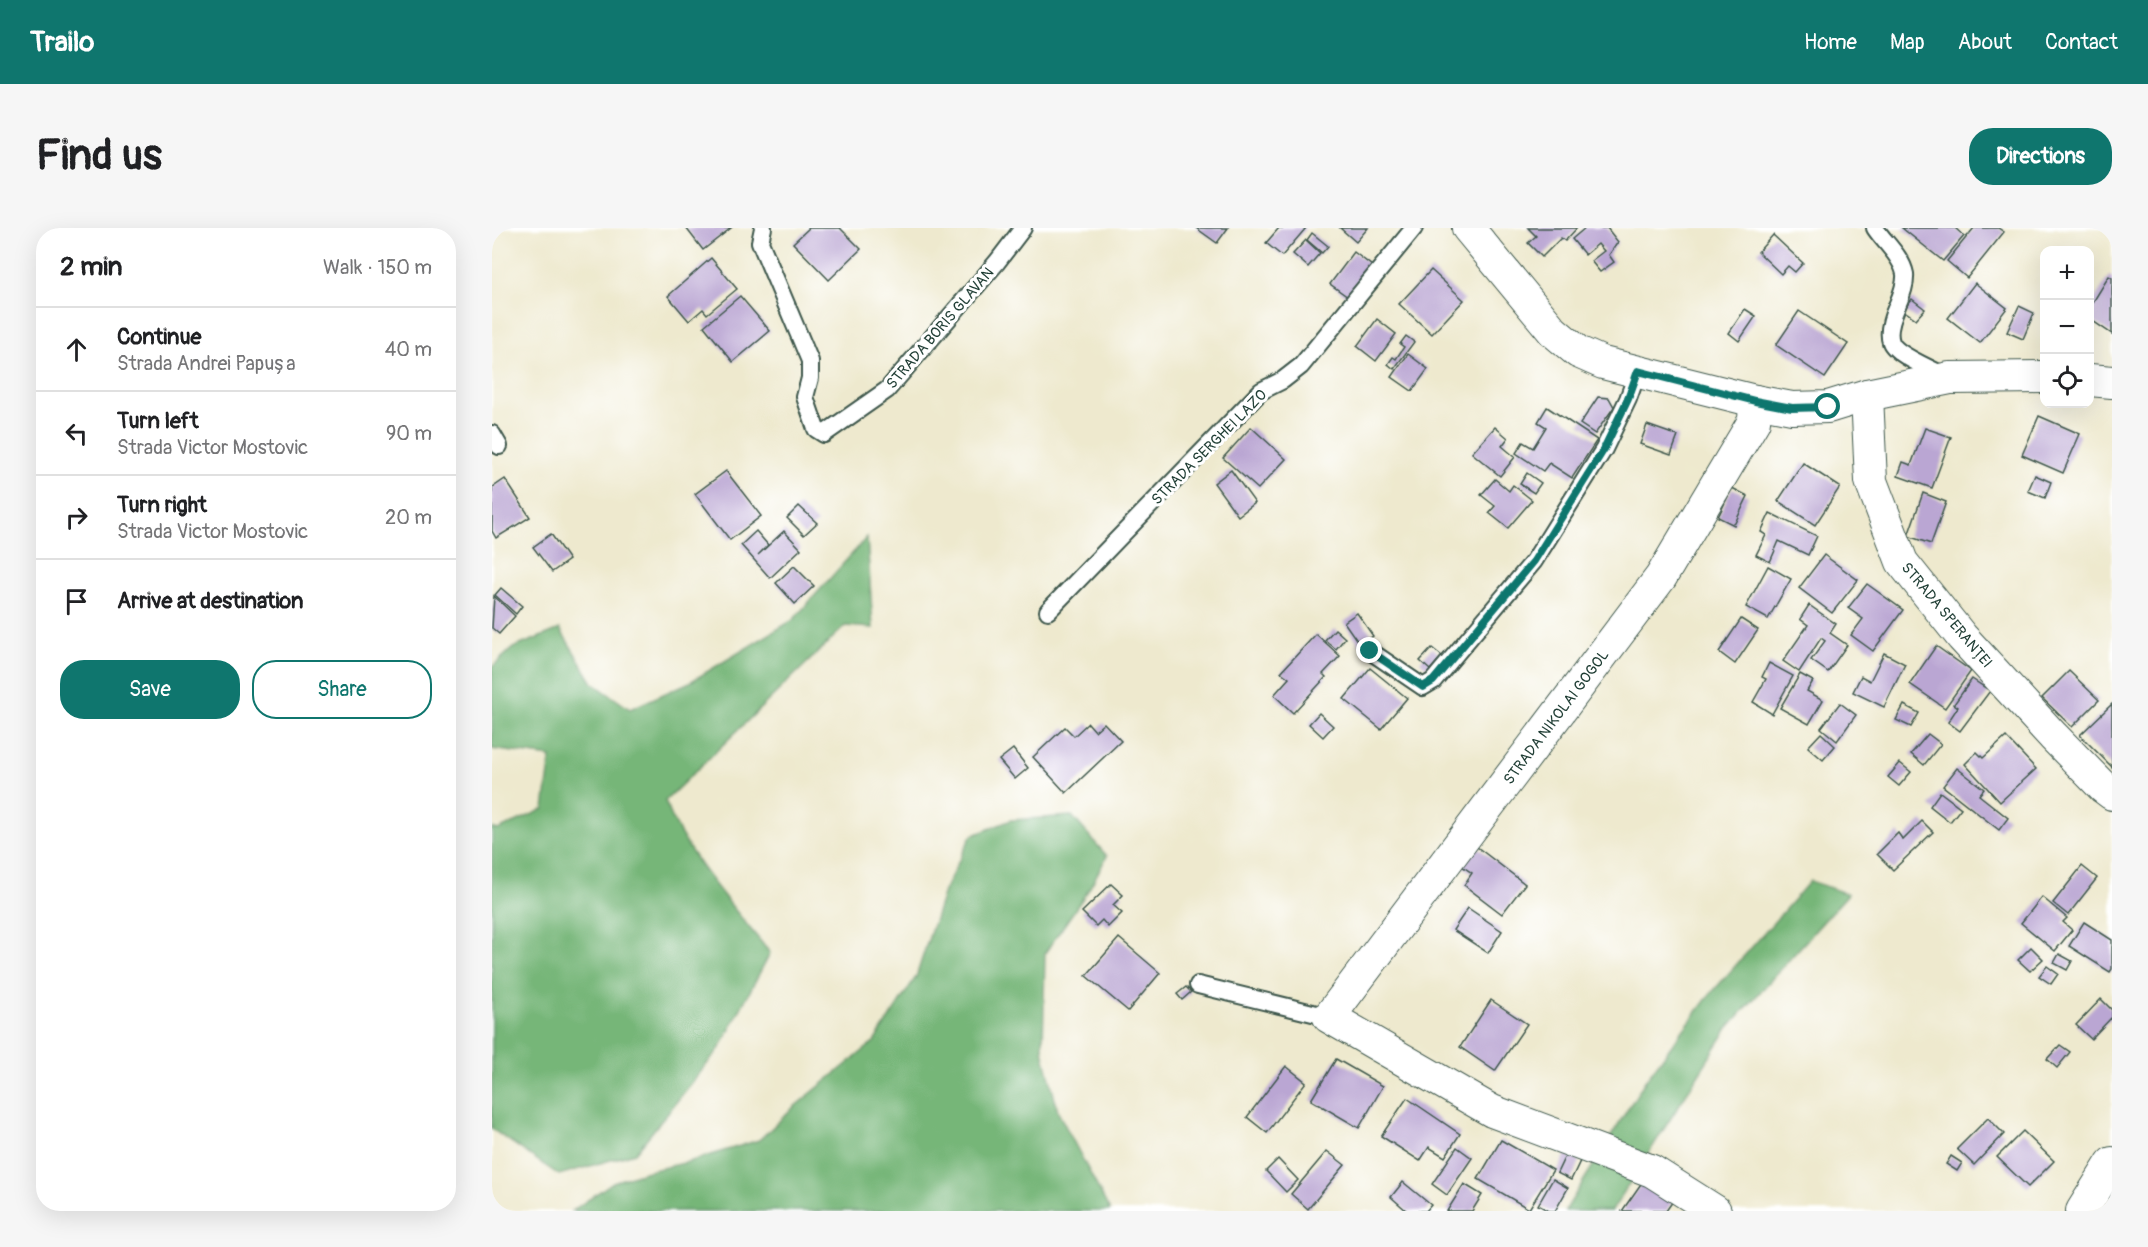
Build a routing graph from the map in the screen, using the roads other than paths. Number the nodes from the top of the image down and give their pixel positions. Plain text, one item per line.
1 (763, 228) edge
2 (1023, 228) edge
3 (1414, 228) edge
4 (1468, 228) edge
5 (1875, 228) edge
6 (1638, 371) junction
7 (2040, 377) edge
8 (1950, 378) junction
9 (2094, 380) edge
10 (2112, 382) edge
11 (1867, 395) junction
12 (1755, 401) junction
13 (1048, 611) dead end
14 (1370, 651) dead end
15 (2112, 794) edge
16 (1198, 985) dead end
17 (1329, 1017) junction
18 (2112, 1162) edge
19 (1715, 1211) edge
20 (2082, 1211) edge

1 - 2 lane, STRADA BORIS GLAVAN
3 - 13 lane, STRADA SERGHEI LAZO
4 - 6 street
5 - 8 lane
6 - 12 street
6 - 14 lane
7 - 8 street
8 - 11 street
9 - 10 street
11 - 12 street
11 - 15 street, STRADA SPERANȚEI
12 - 17 street, STRADA NIKOLAI GOGOL
16 - 17 lane
17 - 19 street
18 - 20 street

